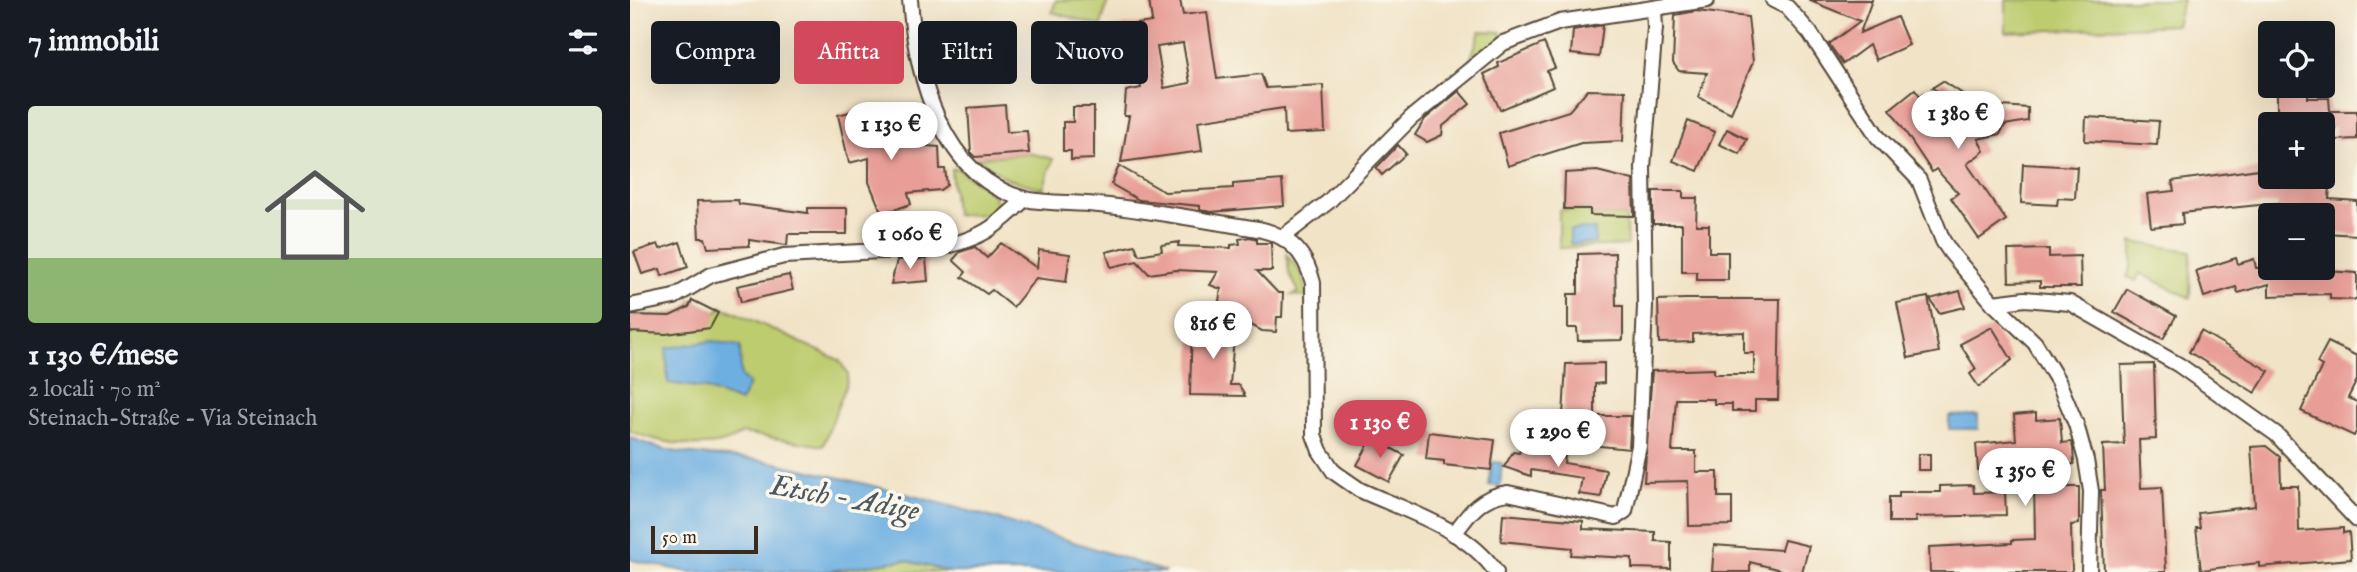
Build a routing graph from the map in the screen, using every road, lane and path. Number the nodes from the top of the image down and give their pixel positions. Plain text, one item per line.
1 (909, 0) edge
2 (1707, 0) edge
3 (1773, 0) edge
4 (1654, 8) junction
5 (1025, 199) junction
6 (1284, 236) junction
7 (1993, 303) junction
8 (630, 306) edge
9 (2357, 520) edge
10 (1454, 534) junction
11 (1496, 572) edge
12 (2089, 572) edge

1 - 5 street
2 - 4 street
3 - 7 street
4 - 6 street
4 - 10 street
5 - 6 street
5 - 8 street
6 - 10 street
7 - 9 street
7 - 12 street
10 - 11 street

